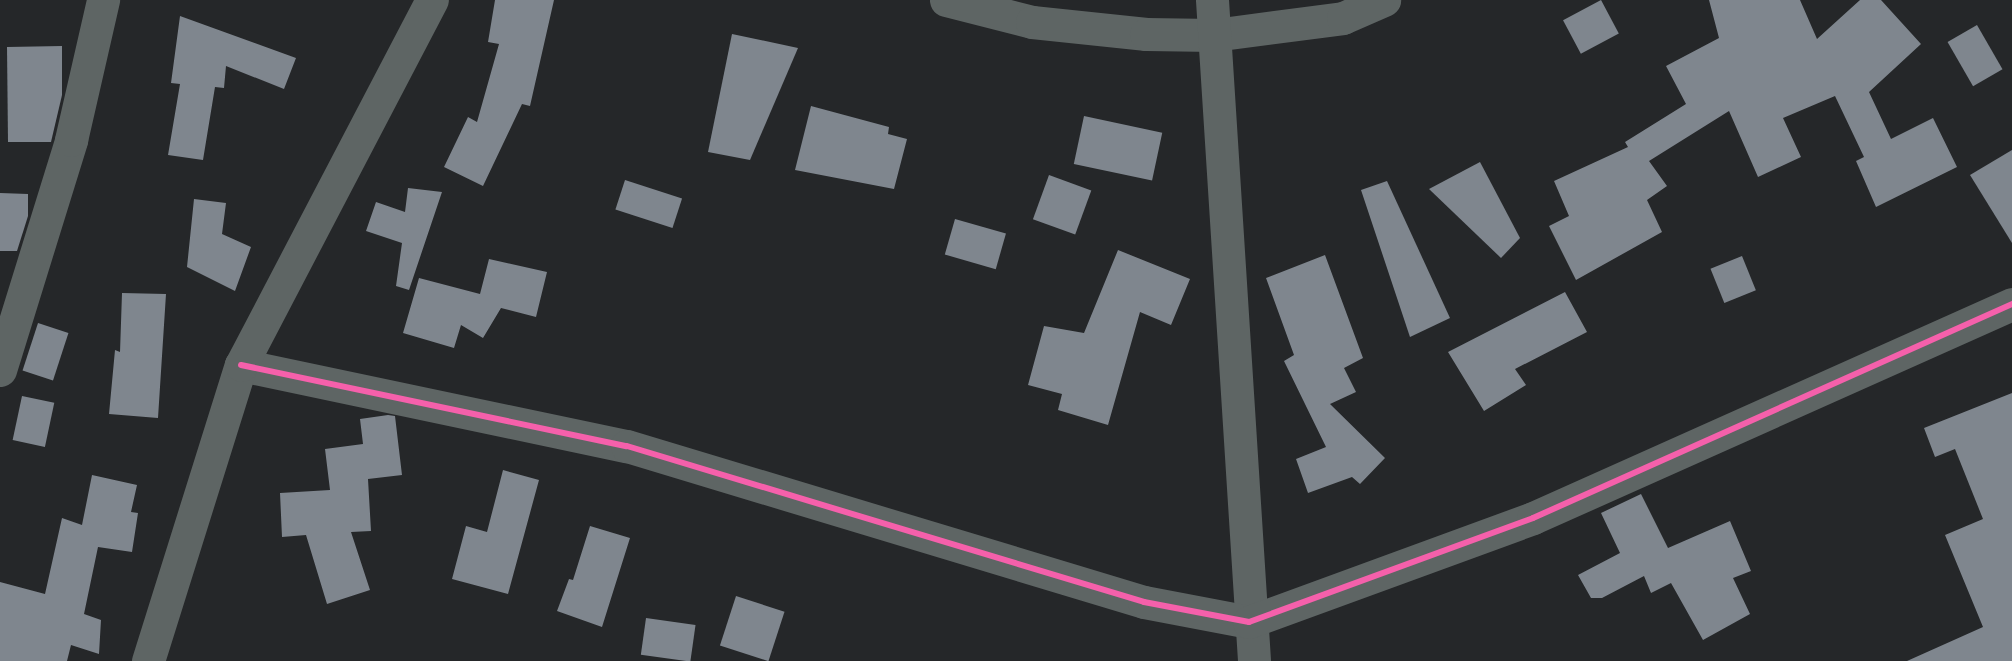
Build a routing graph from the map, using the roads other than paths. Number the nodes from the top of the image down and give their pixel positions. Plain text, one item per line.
1 (104, 0) edge
2 (432, 0) edge
3 (946, 0) edge
4 (1212, 0) edge
5 (1384, 0) edge
6 (1214, 34) junction
7 (2012, 304) edge
8 (241, 365) junction
9 (0, 370) edge
10 (1249, 622) junction
11 (148, 661) edge
12 (1254, 661) edge

1 - 9 street
2 - 8 street
3 - 6 street
4 - 6 street
5 - 6 street
6 - 10 street
7 - 10 street
8 - 10 street
8 - 11 street
10 - 12 street

